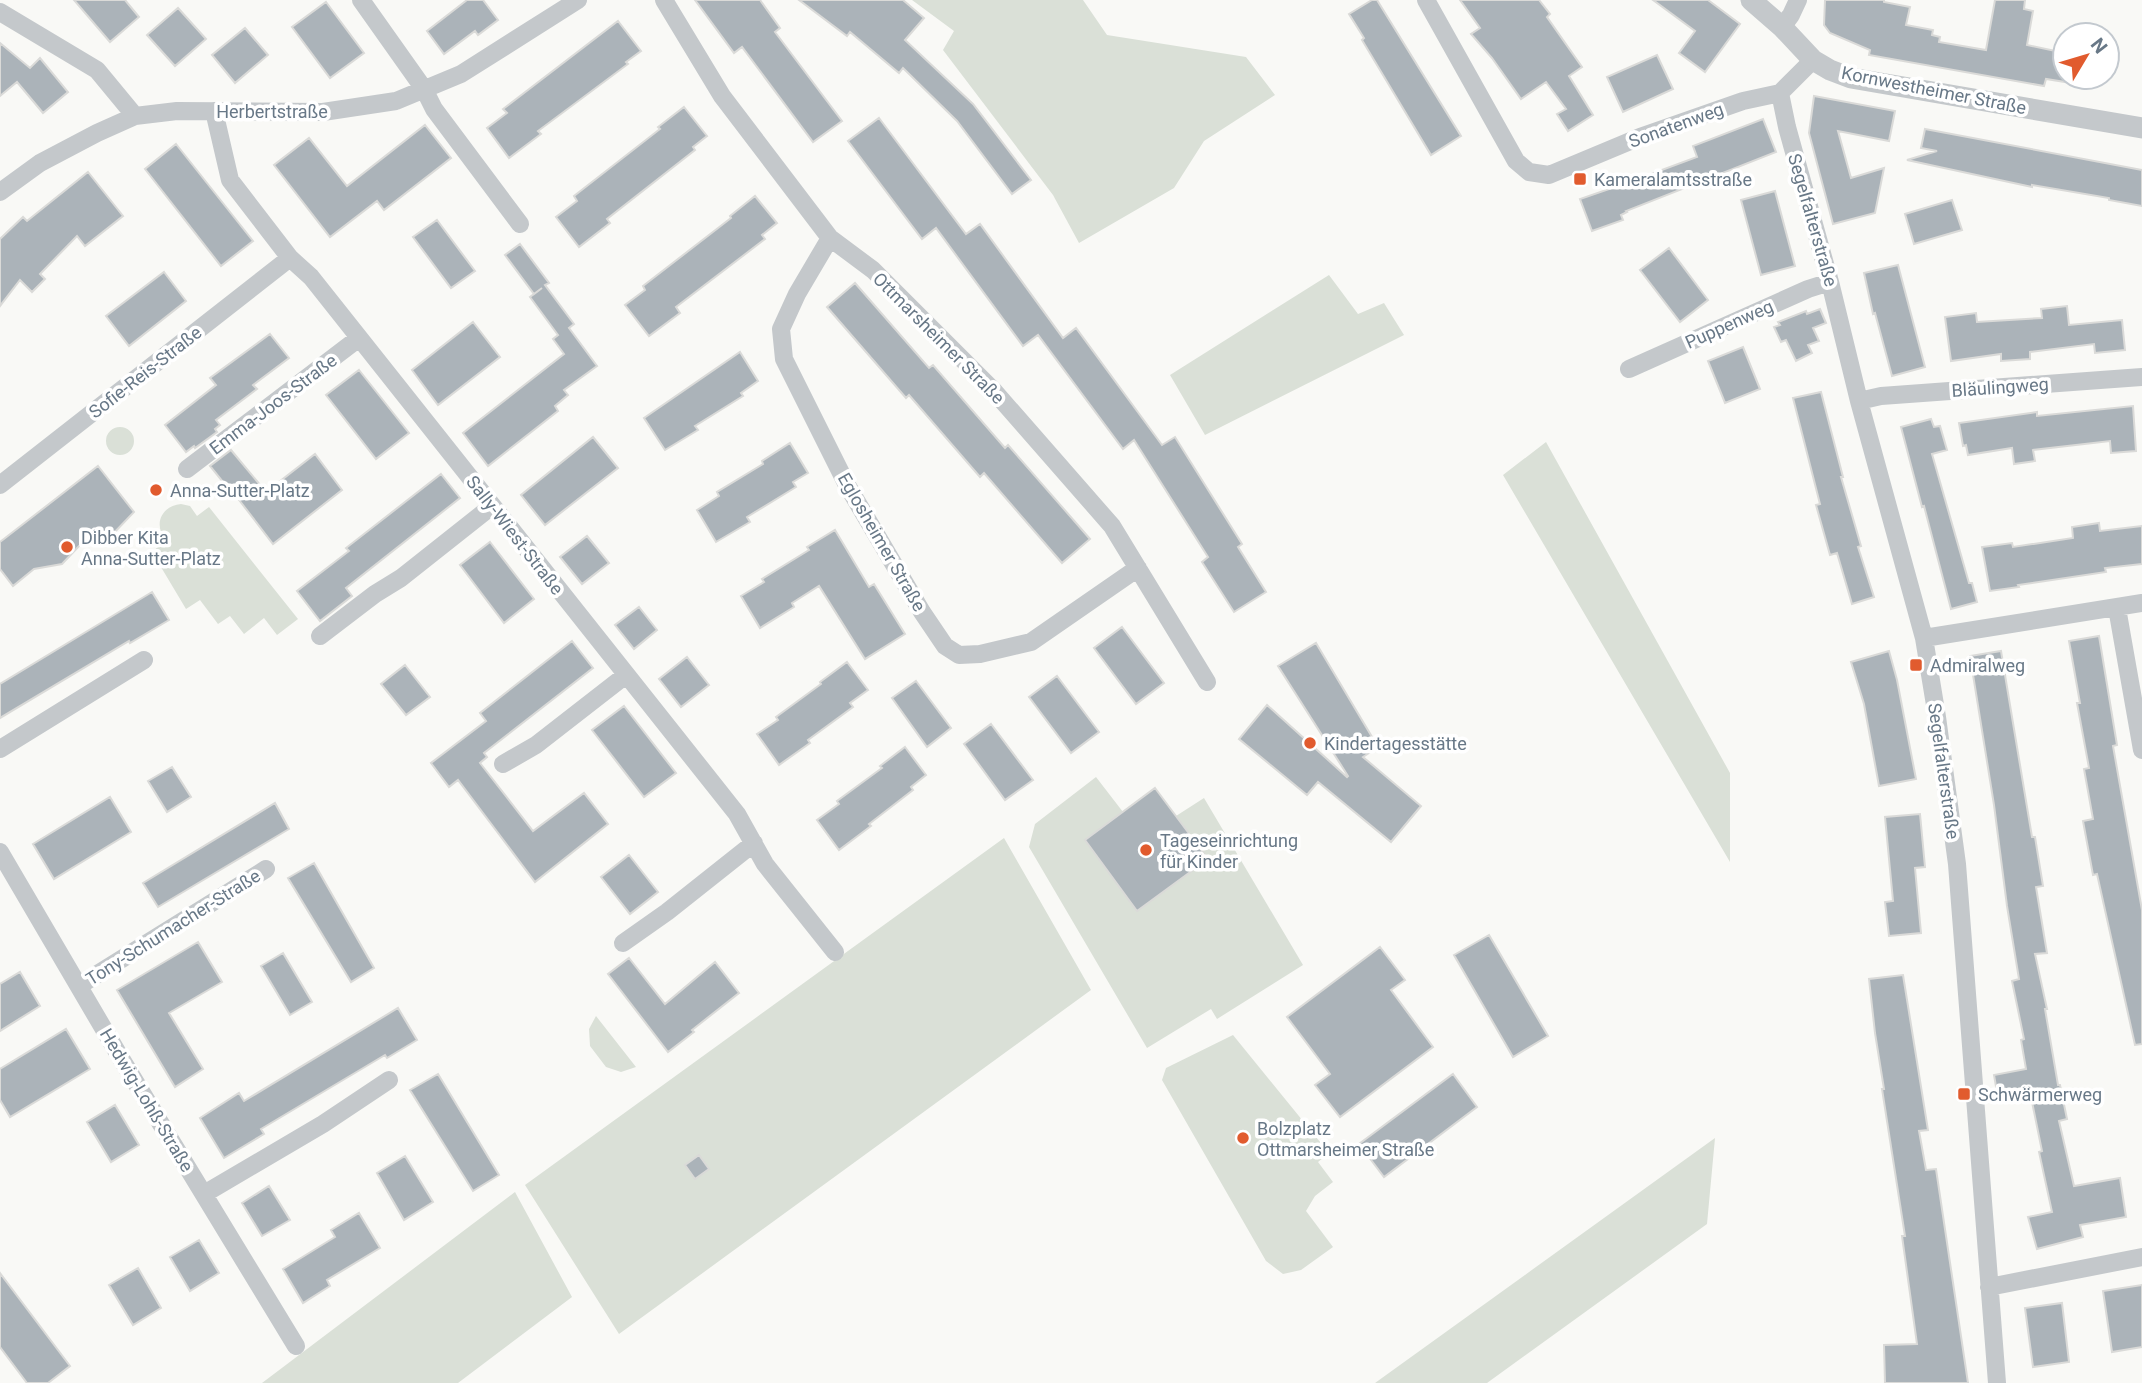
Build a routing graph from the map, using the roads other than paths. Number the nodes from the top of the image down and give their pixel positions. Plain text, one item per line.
1 (361, 0) edge
2 (578, 0) edge
3 (664, 0) edge
4 (1426, 0) edge
5 (1751, 0) edge
6 (1798, 0) edge
7 (0, 12) edge
8 (1782, 27) junction
9 (1813, 60) junction
10 (424, 89) junction
11 (1780, 93) junction
12 (214, 111) junction
13 (135, 116) junction
14 (2142, 128) edge
15 (0, 191) edge
16 (520, 224) dead end
17 (830, 238) junction
18 (290, 258) junction
19 (1830, 282) junction
20 (359, 338) junction
21 (1629, 369) dead end
22 (2142, 377) edge
23 (1859, 401) junction
24 (187, 469) dead end
25 (0, 485) edge
26 (492, 506) junction
27 (1138, 568) junction
28 (2142, 603) edge
29 (2118, 608) junction
30 (320, 636) dead end
31 (1924, 638) junction
32 (144, 660) dead end
33 (626, 675) junction
34 (1207, 682) dead end
35 (0, 749) edge
36 (2142, 750) edge
37 (503, 765) dead end
38 (754, 843) junction
39 (0, 852) edge
40 (266, 869) dead end
41 (623, 943) dead end
42 (835, 952) dead end
43 (79, 985) junction
44 (389, 1080) dead end
45 (204, 1194) junction
46 (2142, 1257) edge
47 (1990, 1287) junction
48 (296, 1346) dead end
49 (1997, 1383) edge

1 - 10 street
2 - 10 street, Herbertstraße
3 - 17 street, Ottmarsheimer Straße
4 - 11 street, Sonatenweg
5 - 8 street, Kornwestheimer Straße
6 - 8 street
7 - 13 street
8 - 9 street, Kornwestheimer Straße
9 - 11 street
9 - 14 street, Kornwestheimer Straße
10 - 12 street, Herbertstraße
10 - 16 street
11 - 19 street, Segelfalterstraße
12 - 13 street, Herbertstraße
12 - 18 street, Sally-Wiest-Straße
13 - 15 street, Herbertstraße
17 - 27 street, Ottmarsheimer Straße
17 - 27 street, Eglosheimer Straße
18 - 20 street, Sally-Wiest-Straße
18 - 25 street, Sofie-Reis-Straße
19 - 21 street, Puppenweg
19 - 23 street, Segelfalterstraße
20 - 24 street, Emma-Joos-Straße
20 - 26 street, Sally-Wiest-Straße
22 - 23 street, Bläulingweg
23 - 31 street, Segelfalterstraße
26 - 30 street
26 - 33 street, Sally-Wiest-Straße
27 - 34 street, Ottmarsheimer Straße
28 - 29 street
29 - 31 street
29 - 36 street
31 - 47 street, Segelfalterstraße
32 - 35 street
33 - 37 street
33 - 38 street, Sally-Wiest-Straße
38 - 41 street
38 - 42 street, Sally-Wiest-Straße
39 - 43 street, Hedwig-Lohß-Straße
40 - 43 street, Tony-Schumacher-Straße
43 - 45 street, Hedwig-Lohß-Straße
44 - 45 street
45 - 48 street, Hedwig-Lohß-Straße
46 - 47 street
47 - 49 street, Segelfalterstraße

